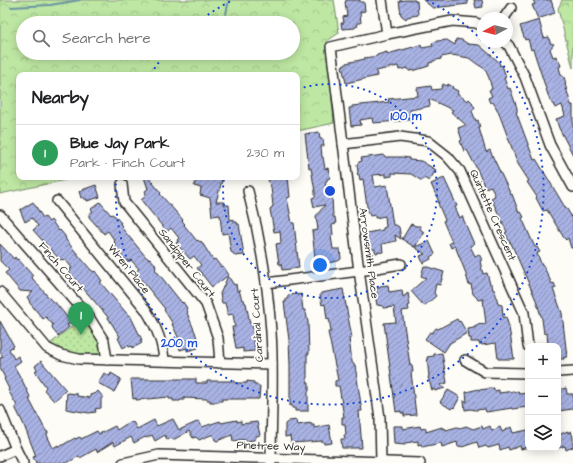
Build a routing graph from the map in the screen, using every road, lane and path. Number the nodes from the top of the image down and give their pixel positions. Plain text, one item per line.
1 (382, 0) edge
2 (511, 8) dead end
3 (508, 12) edge
4 (477, 24) edge
5 (387, 34) junction
6 (510, 48) edge
7 (343, 144) junction
8 (122, 184) dead end
9 (573, 187) edge
10 (248, 191) dead end
11 (57, 201) dead end
12 (0, 215) edge
13 (401, 264) dead end
14 (359, 271) junction
15 (266, 283) junction
16 (0, 292) edge
17 (528, 343) edge
18 (107, 360) junction
19 (465, 360) dead end
20 (164, 361) junction
21 (220, 363) junction
22 (272, 364) junction
23 (573, 371) edge
24 (561, 372) edge
25 (525, 373) edge
26 (0, 410) edge
27 (16, 449) junction
28 (0, 456) edge
29 (271, 461) edge
30 (381, 462) junction
31 (23, 463) edge
32 (123, 463) edge
33 (420, 463) edge

1 - 5 street
2 - 3 street
4 - 5 street
5 - 7 street, Arrowsmith Place
6 - 9 street
7 - 14 street, Arrowsmith Place
7 - 17 street, Quintette Crescent
8 - 21 street, Sandpiper Court
10 - 15 street, Cardinal Court
11 - 20 street, Wren Place
12 - 18 street, Finch Court
13 - 14 street
14 - 15 street
14 - 30 street, Arrowsmith Place
15 - 22 street, Cardinal Court
16 - 18 street
18 - 20 street
19 - 25 street
20 - 21 street
21 - 22 street
22 - 29 street, Cardinal Court
23 - 24 street
26 - 27 street
27 - 28 street
27 - 31 street
29 - 30 street, Pinetree Way
29 - 32 street, Pinetree Way
30 - 33 street, Pinetree Way

